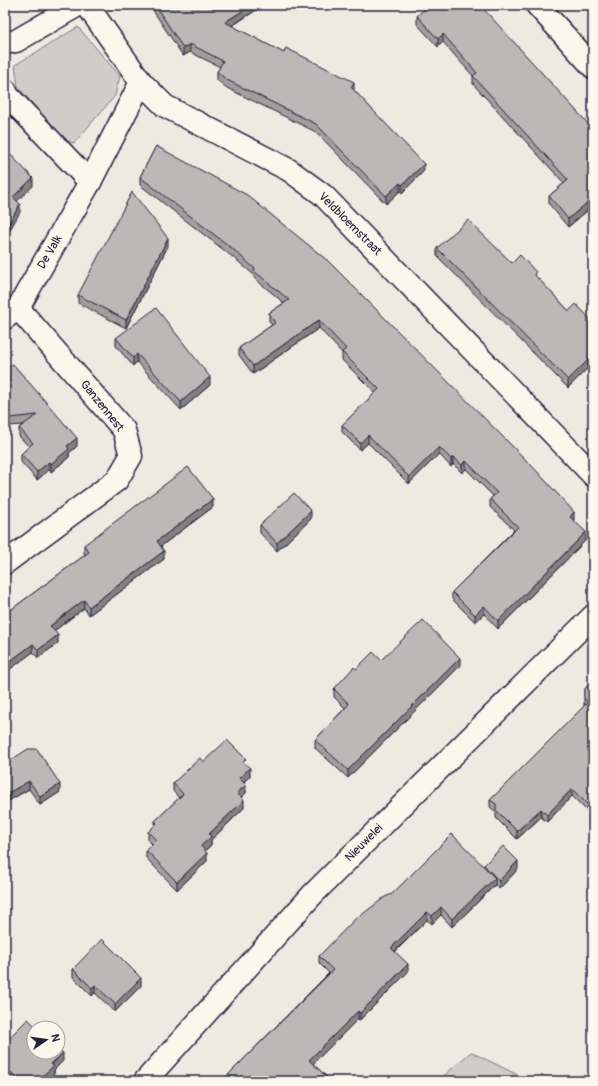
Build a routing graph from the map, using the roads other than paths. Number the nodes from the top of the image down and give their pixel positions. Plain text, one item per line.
1 (78, 5) edge
2 (87, 5) edge
3 (537, 5) edge
4 (5, 43) edge
5 (593, 67) edge
6 (140, 82) junction
7 (5, 90) edge
8 (90, 182) junction
9 (11, 313) edge
10 (593, 475) edge
11 (5, 563) edge
12 (593, 616) edge
13 (145, 1081) edge

1 - 4 street
2 - 6 street, Veldbloemstraat
3 - 5 street
6 - 8 street, De Valk
6 - 10 street, Veldbloemstraat
7 - 8 street
8 - 9 street, De Valk
9 - 11 street, Ganzennest
12 - 13 street, Nieuwelei

